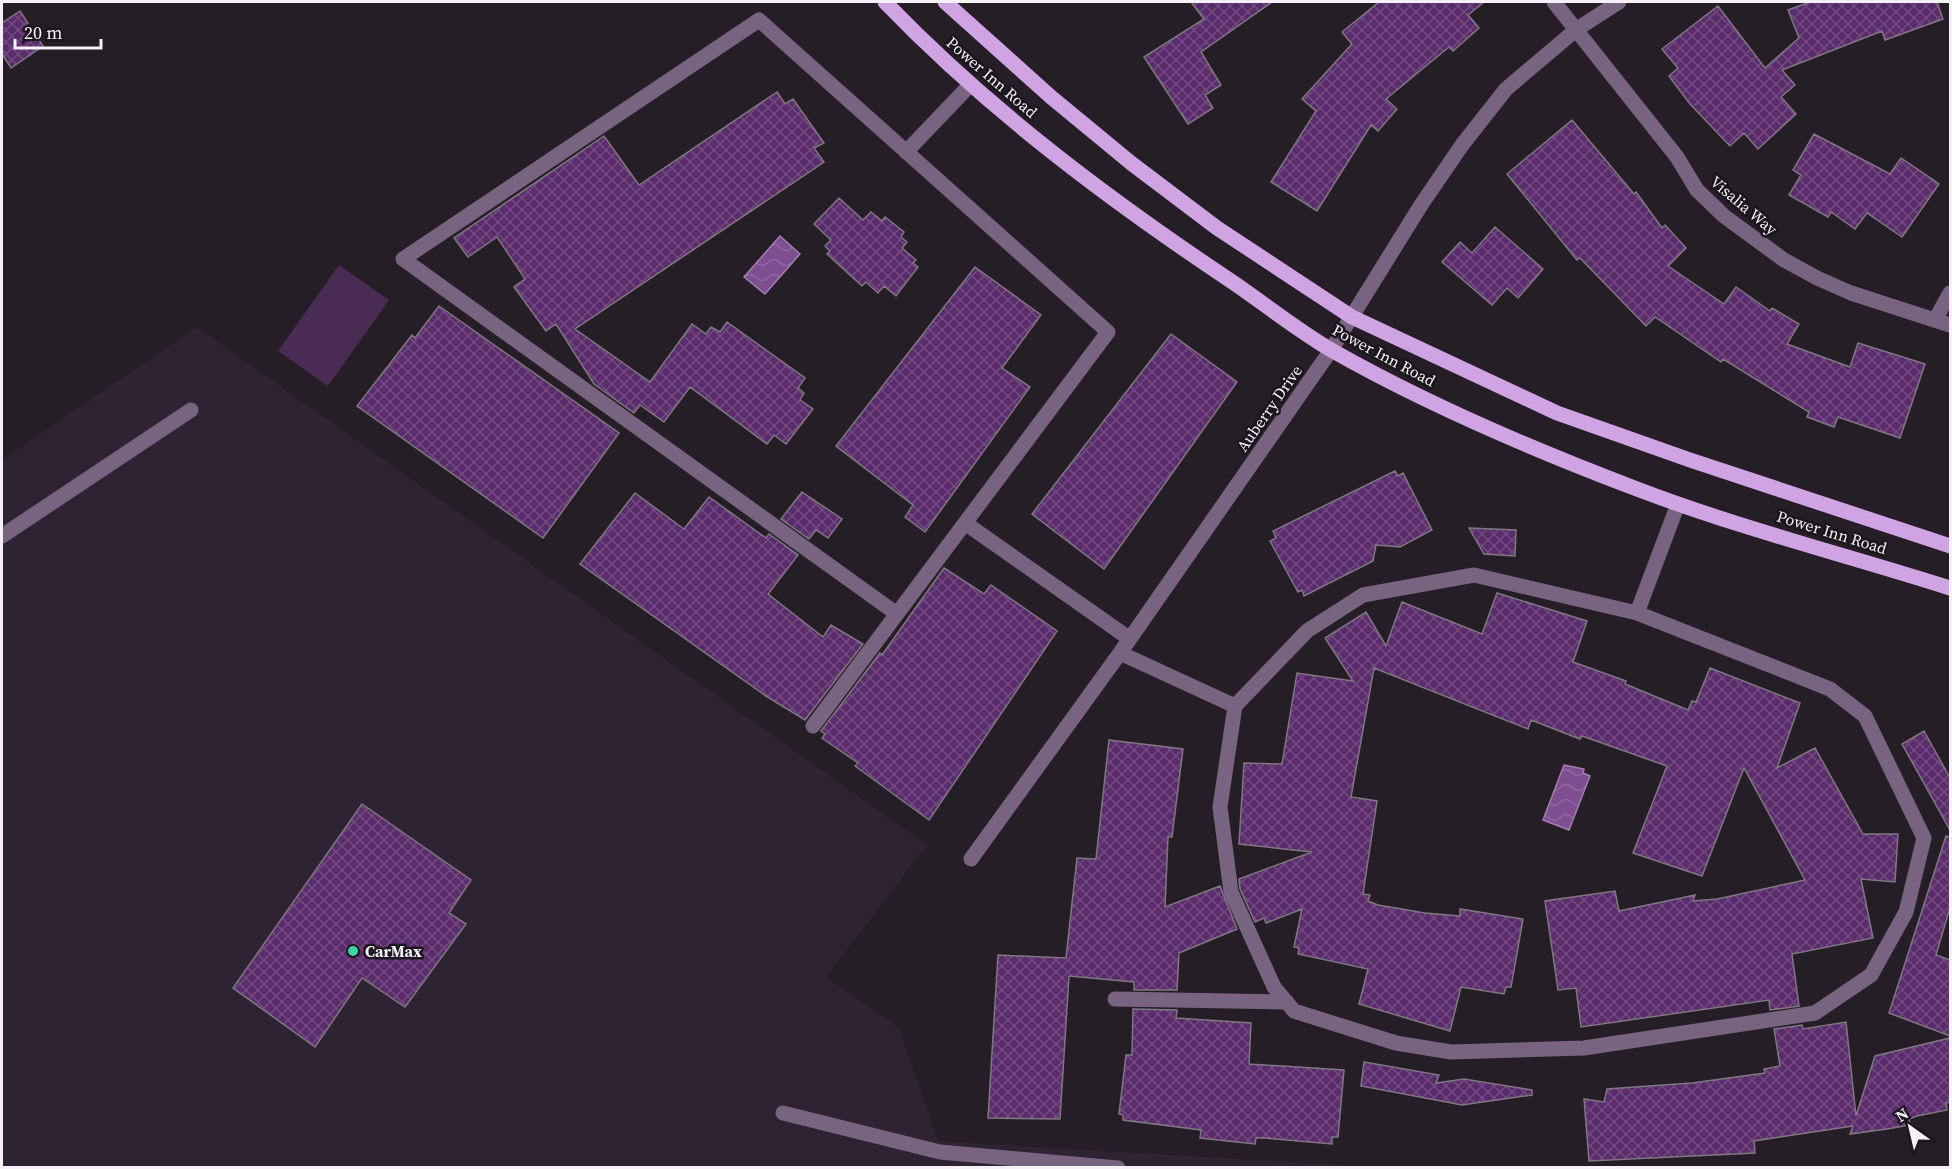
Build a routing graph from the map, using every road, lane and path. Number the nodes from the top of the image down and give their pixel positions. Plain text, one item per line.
1 (885, 2) edge
2 (945, 2) edge
3 (1554, 2) edge
4 (1619, 2) edge
5 (1577, 29) junction
6 (970, 85) junction
7 (906, 152) junction
8 (1950, 293) edge
9 (1352, 317) junction
10 (1935, 320) junction
11 (1950, 325) edge
12 (1331, 350) junction
13 (191, 410) dead end
14 (1678, 504) junction
15 (964, 523) junction
16 (2, 536) edge
17 (1950, 546) edge
18 (1950, 588) edge
19 (897, 614) junction
20 (1637, 614) junction
21 (1130, 639) junction
22 (1120, 653) junction
23 (1235, 706) junction
24 (813, 726) dead end
25 (971, 860) dead end
26 (1115, 999) dead end
27 (1287, 1002) junction
28 (783, 1113) dead end
29 (1118, 1167) edge

1 - 6 main road, Power Inn Road
2 - 9 main road, Power Inn Road
3 - 5 street, Visalia Way
4 - 5 street, Auberry Drive
5 - 9 street, Auberry Drive
5 - 10 street, Visalia Way
6 - 7 street
6 - 12 main road, Power Inn Road
7 - 15 street
7 - 19 street
8 - 10 street
9 - 12 street, Auberry Drive
9 - 17 main road, Power Inn Road
10 - 11 street, Visalia Way
12 - 14 main road, Power Inn Road
12 - 21 street, Auberry Drive
13 - 16 street
14 - 18 main road, Power Inn Road
14 - 20 street
15 - 19 street
15 - 21 street
19 - 24 street
20 - 23 street
20 - 27 street
21 - 22 street, Auberry Drive
22 - 23 street
22 - 25 street, Auberry Drive
23 - 27 street
26 - 27 street
28 - 29 street

